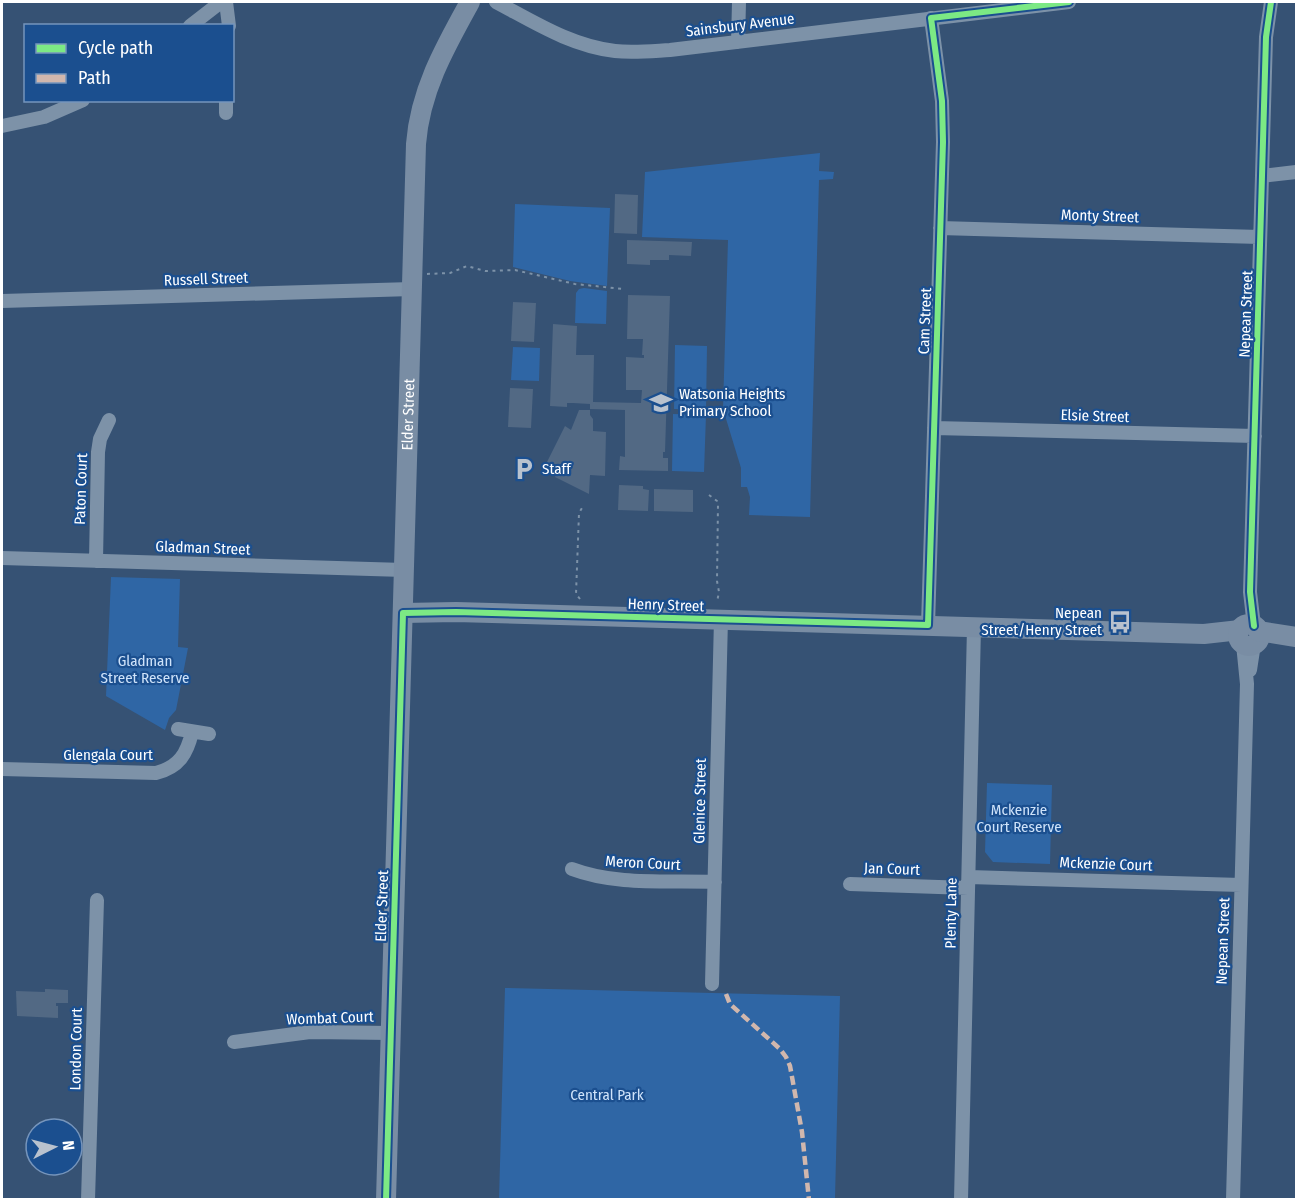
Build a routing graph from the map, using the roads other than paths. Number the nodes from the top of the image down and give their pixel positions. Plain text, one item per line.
1 (221, 2) edge
2 (226, 2) edge
3 (470, 2) edge
4 (496, 2) edge
5 (739, 2) edge
6 (1069, 2) edge
7 (1261, 2) edge
8 (1271, 2) edge
9 (1012, 5) edge
10 (932, 18) junction
11 (193, 24) edge
12 (229, 24) edge
13 (1266, 37) junction
14 (738, 42) junction
15 (78, 102) edge
16 (2, 126) edge
17 (1296, 172) edge
18 (1262, 176) junction
19 (940, 228) junction
20 (1260, 237) junction
21 (412, 289) junction
22 (2, 301) edge
23 (109, 420) dead end
24 (934, 428) junction
25 (1255, 436) junction
26 (2, 558) edge
27 (96, 561) junction
28 (404, 570) junction
29 (403, 613) junction
30 (716, 613) junction
31 (928, 625) junction
32 (974, 627) junction
33 (1249, 635) junction
34 (1293, 637) edge
35 (178, 729) dead end
36 (192, 732) junction
37 (209, 735) dead end
38 (2, 769) edge
39 (572, 869) dead end
40 (715, 882) junction
41 (969, 882) junction
42 (850, 884) dead end
43 (1241, 885) junction
44 (97, 900) dead end
45 (712, 984) dead end
46 (391, 1033) junction
47 (234, 1042) dead end
48 (88, 1200) edge
49 (386, 1200) edge
50 (961, 1200) edge
51 (1233, 1200) edge

1 - 11 street
2 - 12 street
3 - 21 street, Elder Street
4 - 14 street, Sainsbury Avenue
5 - 14 street
6 - 9 street, Sainsbury Avenue
7 - 13 street, Nepean Street
8 - 13 street, Nepean Street
9 - 10 street, Sainsbury Avenue
10 - 14 street, Sainsbury Avenue
10 - 19 street, Cam Street
13 - 18 street, Nepean Street
15 - 16 street
17 - 18 street
18 - 20 street, Nepean Street
19 - 20 street, Monty Street
19 - 24 street, Cam Street
20 - 25 street, Nepean Street
21 - 22 street, Russell Street
21 - 28 street, Elder Street
23 - 27 street, Paton Court
24 - 25 street, Elsie Street
24 - 31 street, Cam Street
25 - 33 street, Nepean Street
26 - 27 street, Gladman Street
27 - 28 street, Gladman Street
28 - 29 street, Elder Street
29 - 30 street, Henry Street
29 - 46 street, Elder Street
30 - 31 street, Henry Street
30 - 40 street, Glenice Street
31 - 32 street, Henry Street
32 - 33 street, Henry Street
32 - 41 street, Plenty Lane
33 - 34 street, Henry Street
33 - 43 street, Nepean Street
35 - 36 street
36 - 37 street
36 - 38 street, Glengala Court
39 - 40 street, Meron Court
40 - 45 street, Glenice Street
41 - 42 street, Jan Court
41 - 43 street, Mckenzie Court
41 - 50 street, Plenty Lane
43 - 51 street, Nepean Street
44 - 48 street, London Court
46 - 47 street, Wombat Court
46 - 49 street, Elder Street

